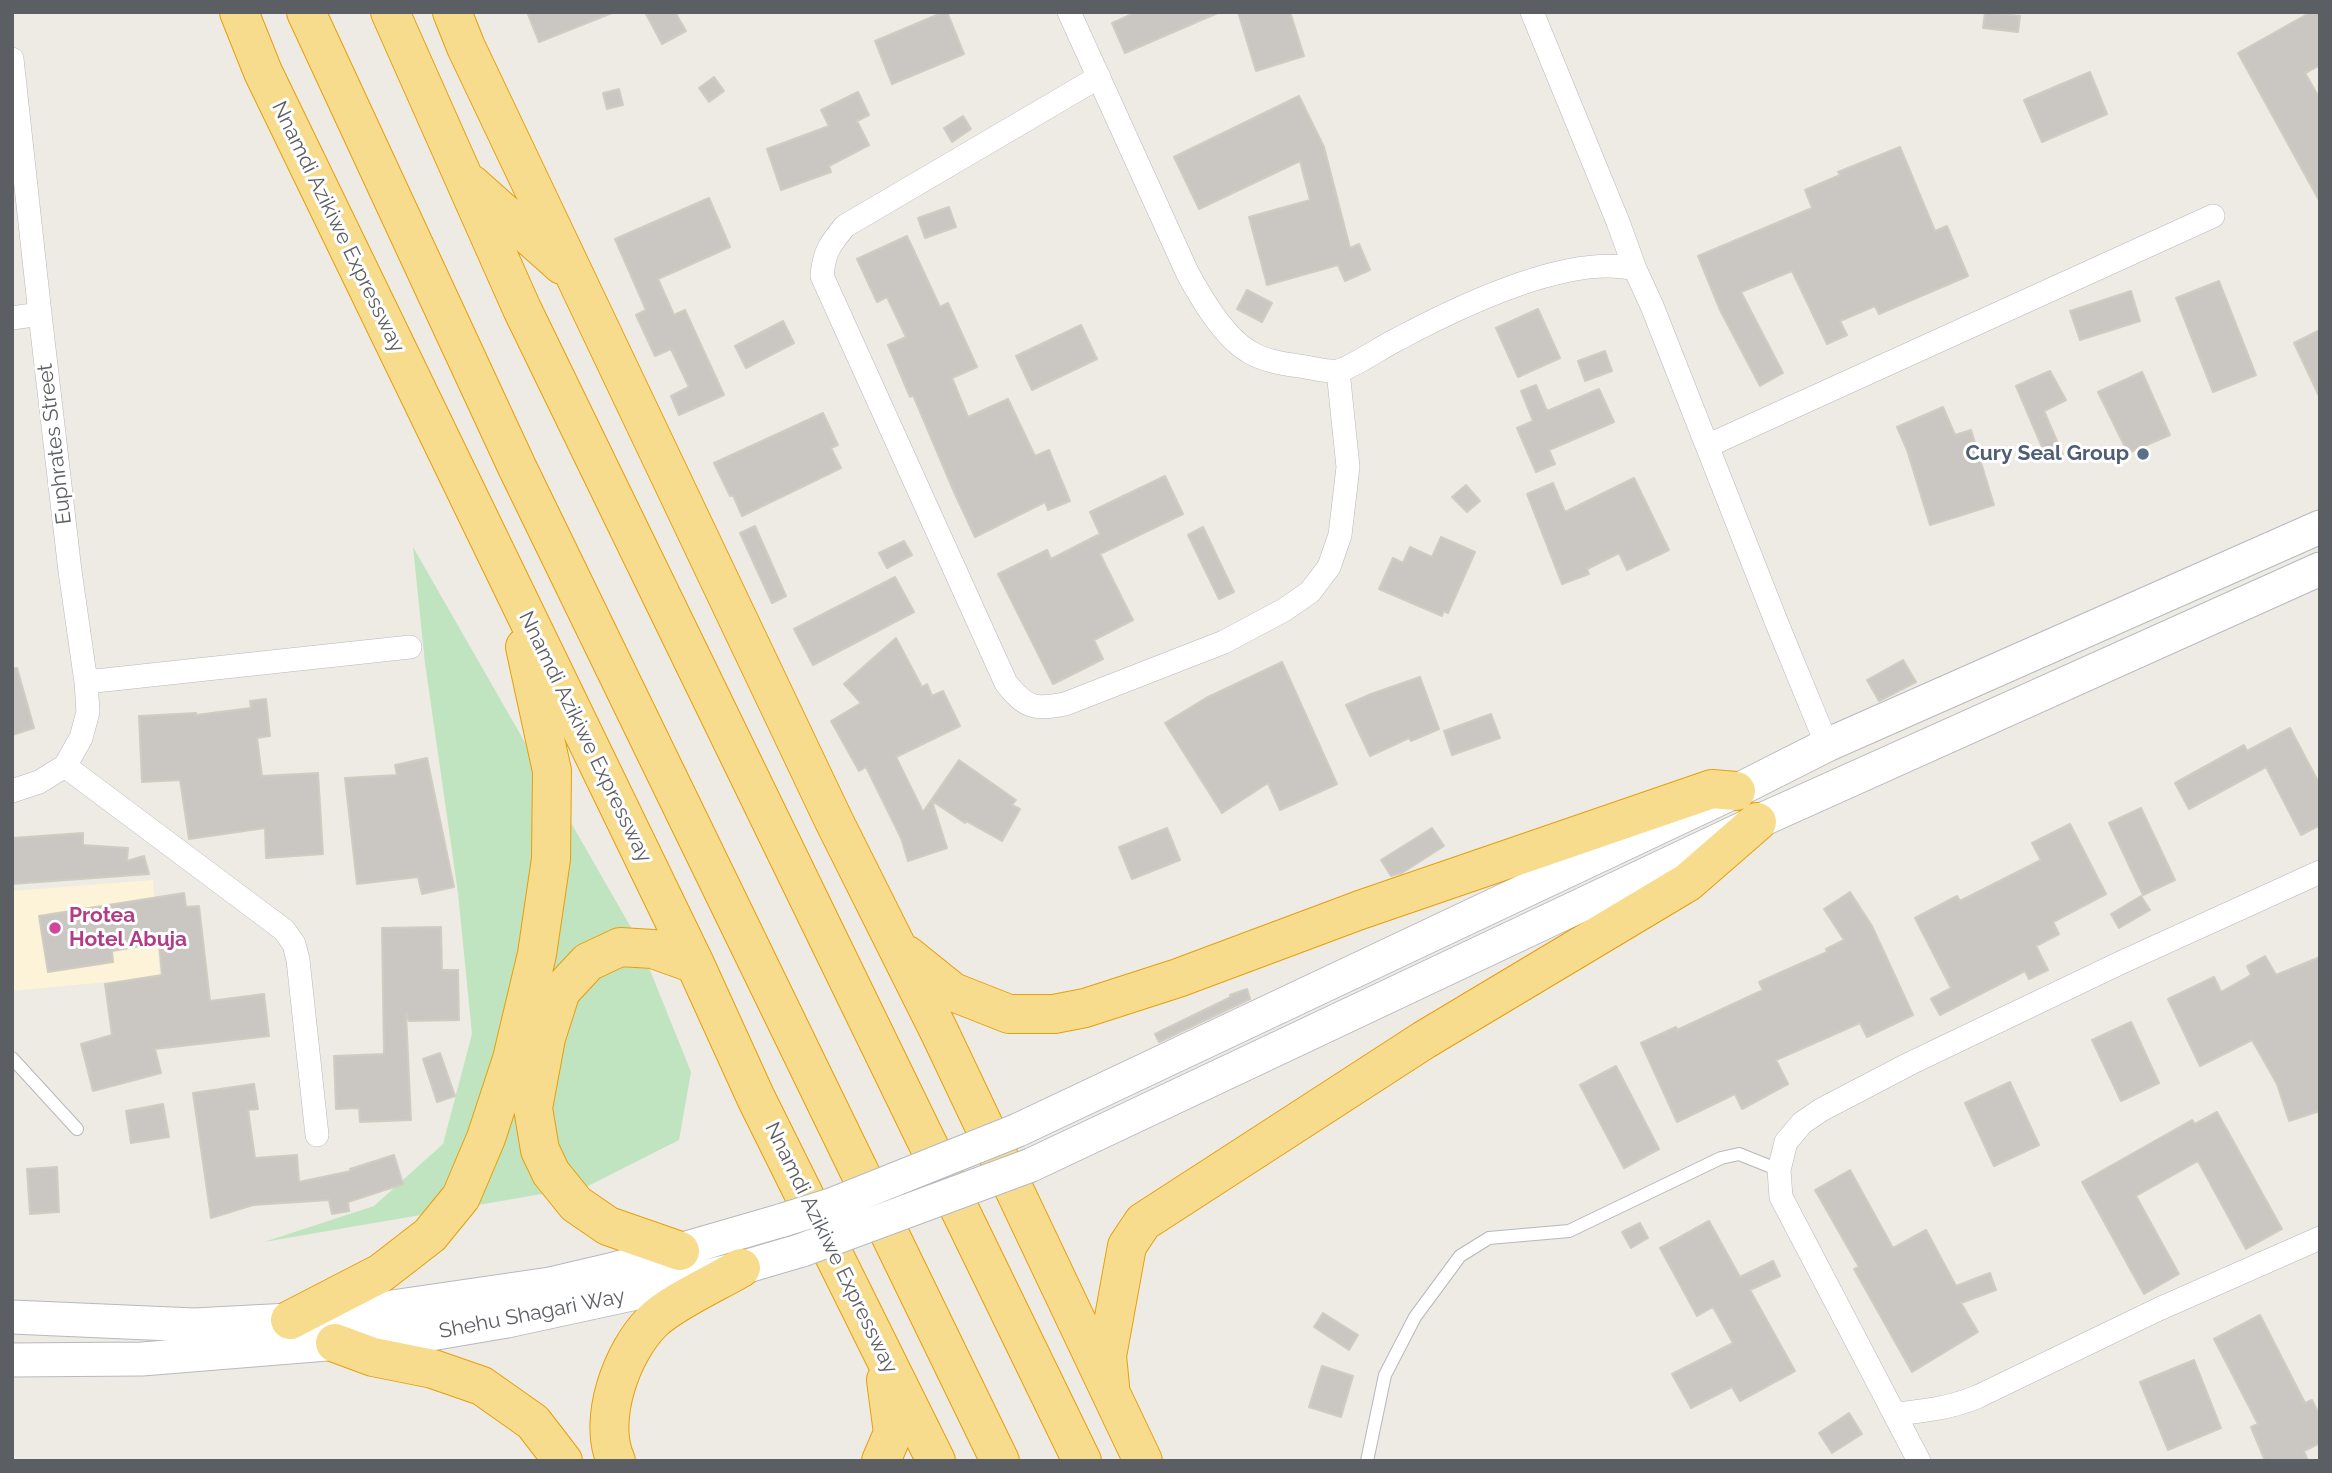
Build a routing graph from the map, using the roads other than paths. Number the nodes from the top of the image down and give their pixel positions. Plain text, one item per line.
1 (239, 12) edge
2 (306, 12) edge
3 (390, 12) edge
4 (452, 12) edge
5 (1069, 12) edge
6 (1532, 12) edge
7 (12, 59) edge
8 (1099, 77) junction
9 (461, 176) junction
10 (2213, 216) dead end
11 (1635, 269) junction
12 (577, 278) junction
13 (40, 314) junction
14 (12, 318) edge
15 (1338, 371) junction
16 (1707, 446) junction
17 (2320, 527) edge
18 (2320, 569) edge
19 (512, 587) junction
20 (410, 647) dead end
21 (86, 682) junction
22 (1828, 745) junction
23 (65, 766) junction
24 (12, 791) edge
25 (1736, 791) junction
26 (1757, 822) junction
27 (2320, 873) edge
28 (901, 954) junction
29 (695, 964) junction
30 (12, 1058) edge
31 (77, 1129) dead end
32 (317, 1135) dead end
33 (1779, 1170) junction
34 (2320, 1238) edge
35 (680, 1251) junction
36 (741, 1268) junction
37 (12, 1317) edge
38 (290, 1320) junction
39 (335, 1343) junction
40 (883, 1354) junction
41 (12, 1360) edge
42 (1111, 1395) junction
43 (1896, 1414) junction
44 (563, 1461) edge
45 (616, 1461) edge
46 (881, 1461) edge
47 (936, 1461) edge
48 (1000, 1461) edge
49 (1082, 1461) edge
50 (1143, 1461) edge
51 (1367, 1461) edge
52 (1919, 1461) edge

1 - 19 highway, Nnamdi Azikiwe Expressway
2 - 48 highway
3 - 9 highway
4 - 12 highway
5 - 8 street
6 - 11 street
7 - 13 street, Euphrates Street
8 - 15 street
8 - 15 street
9 - 12 highway
9 - 49 highway
10 - 16 street
11 - 15 street
11 - 16 street
12 - 28 highway
13 - 14 street
13 - 21 street, Euphrates Street
16 - 22 street
17 - 22 main road, Shehu Shagari Way
18 - 26 main road, Shehu Shagari Way
19 - 29 highway, Nnamdi Azikiwe Expressway
19 - 38 highway
20 - 21 street
21 - 23 street, Euphrates Street
22 - 25 main road, Shehu Shagari Way
23 - 24 street
23 - 32 street
25 - 28 highway
25 - 35 main road, Shehu Shagari Way, bridge
26 - 36 main road, Shehu Shagari Way, bridge
26 - 42 highway
27 - 33 street
28 - 42 highway
29 - 35 highway
29 - 40 highway, Nnamdi Azikiwe Expressway
30 - 31 lane
33 - 43 street
33 - 51 lane
34 - 43 street
35 - 38 main road, Shehu Shagari Way
36 - 39 main road, Shehu Shagari Way
36 - 45 highway
37 - 38 main road, Shehu Shagari Way
39 - 41 main road, Shehu Shagari Way
39 - 44 highway
40 - 46 highway
40 - 47 highway, Nnamdi Azikiwe Expressway
42 - 50 highway
43 - 52 street

